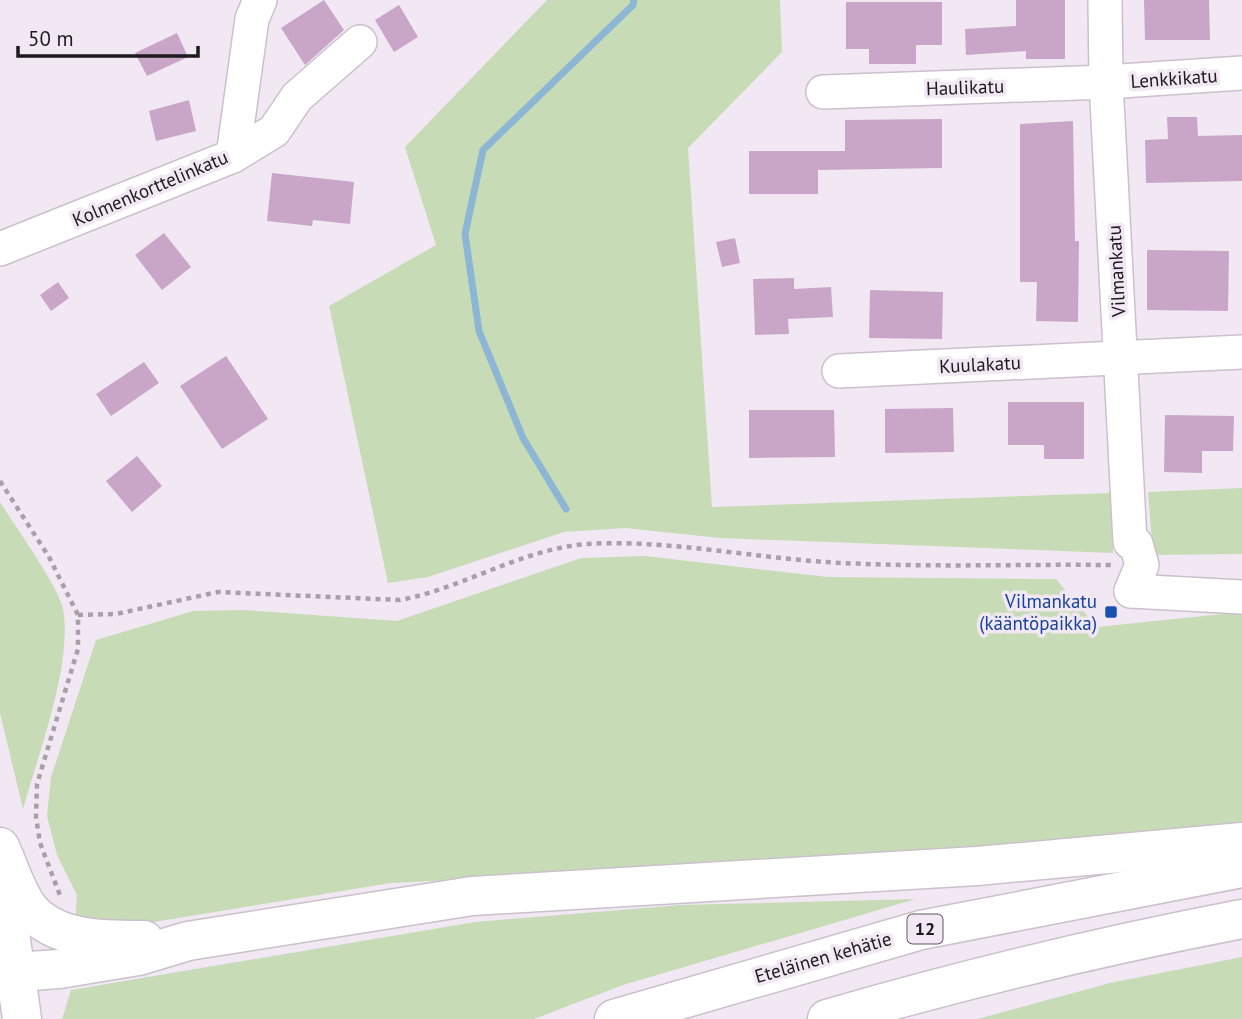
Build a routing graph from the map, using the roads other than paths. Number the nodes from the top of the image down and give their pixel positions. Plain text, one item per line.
1 (260, 0) edge
2 (1105, 0) edge
3 (360, 42) dead end
4 (1242, 73) edge
5 (1106, 82) junction
6 (823, 92) dead end
7 (233, 156) junction
8 (0, 249) edge
9 (1242, 352) edge
10 (1121, 358) junction
11 (839, 371) dead end
12 (1242, 597) edge
13 (1242, 842) edge
14 (0, 847) edge
15 (0, 860) edge
16 (1242, 868) edge
17 (1242, 919) edge
18 (188, 941) junction
19 (8, 972) edge
20 (22, 1019) edge
21 (614, 1019) edge
22 (827, 1019) edge

1 - 7 street, Kolmenkorttelinkatu
2 - 5 street, Vilmankatu
3 - 7 street
4 - 5 street, Lenkkikatu
5 - 6 street, Haulikatu
5 - 10 street, Vilmankatu
7 - 8 street, Kolmenkorttelinkatu
9 - 10 street
10 - 11 street, Kuulakatu
10 - 12 street, Vilmankatu
13 - 18 main road
14 - 18 main road
15 - 19 main road
16 - 21 main road, Eteläinen kehätie / 12
17 - 22 main road
18 - 19 main road
19 - 20 main road

